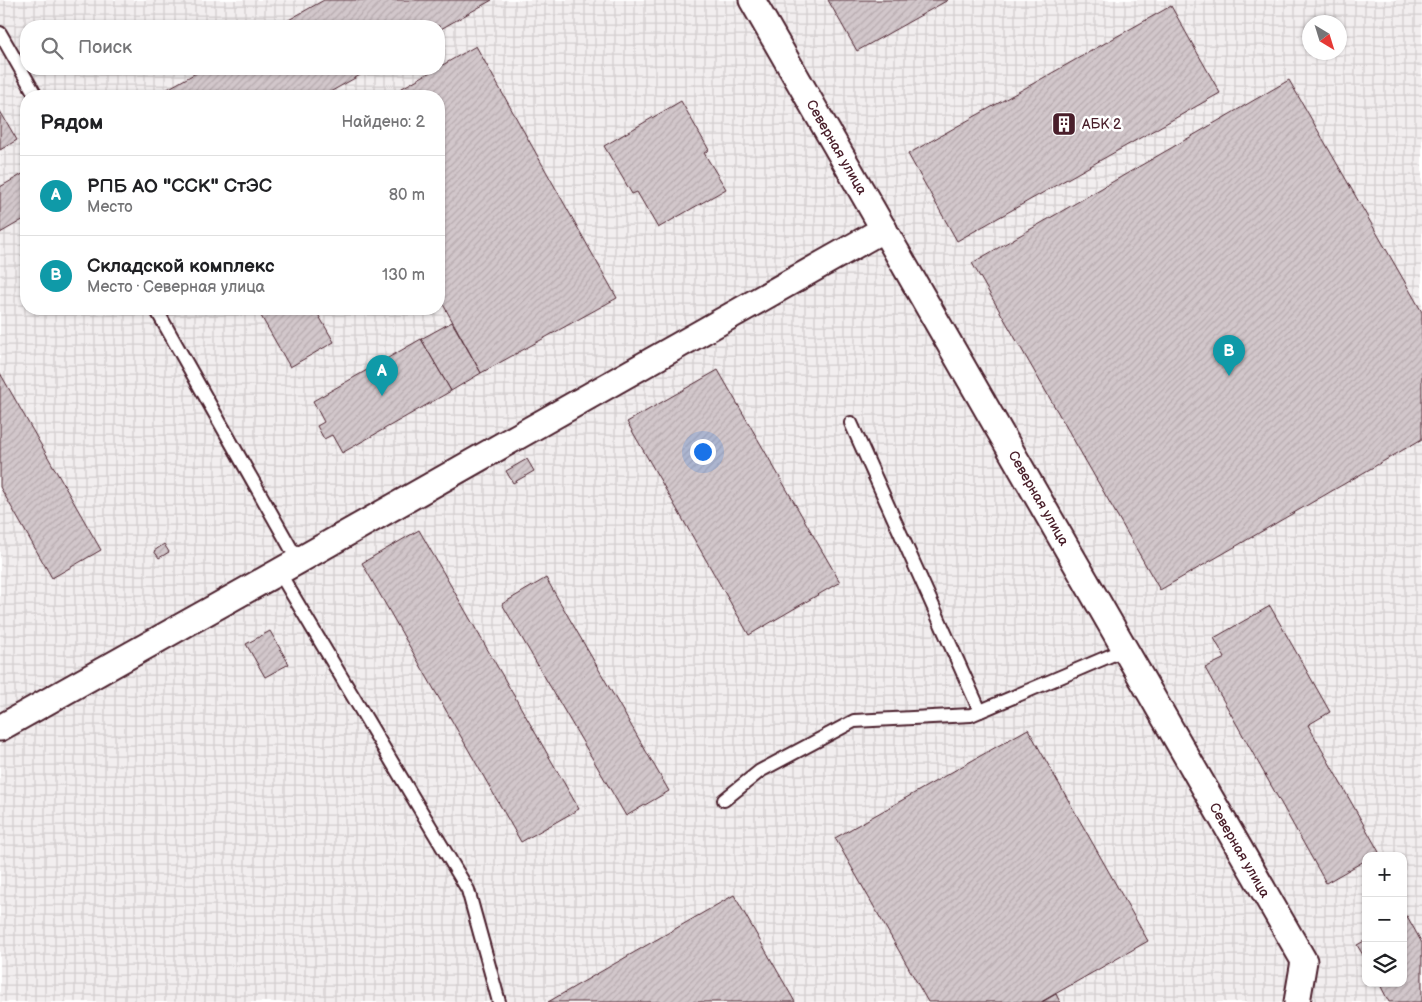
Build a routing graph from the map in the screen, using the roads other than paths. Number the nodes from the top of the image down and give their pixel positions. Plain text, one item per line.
1 (752, 0) edge
2 (0, 33) edge
3 (20, 68) edge
4 (24, 75) edge
5 (33, 90) edge
6 (884, 229) junction
7 (159, 315) edge
8 (851, 423) dead end
9 (289, 566) junction
10 (1126, 649) junction
11 (980, 711) junction
12 (0, 728) edge
13 (724, 800) dead end
14 (499, 1002) edge
15 (1297, 1002) edge

1 - 6 street, Северная улица
2 - 3 lane
4 - 5 lane
6 - 9 street
6 - 10 street, Северная улица
7 - 9 lane
8 - 11 lane
9 - 12 street
9 - 14 lane
10 - 11 lane
10 - 15 street, Северная улица
11 - 13 lane

